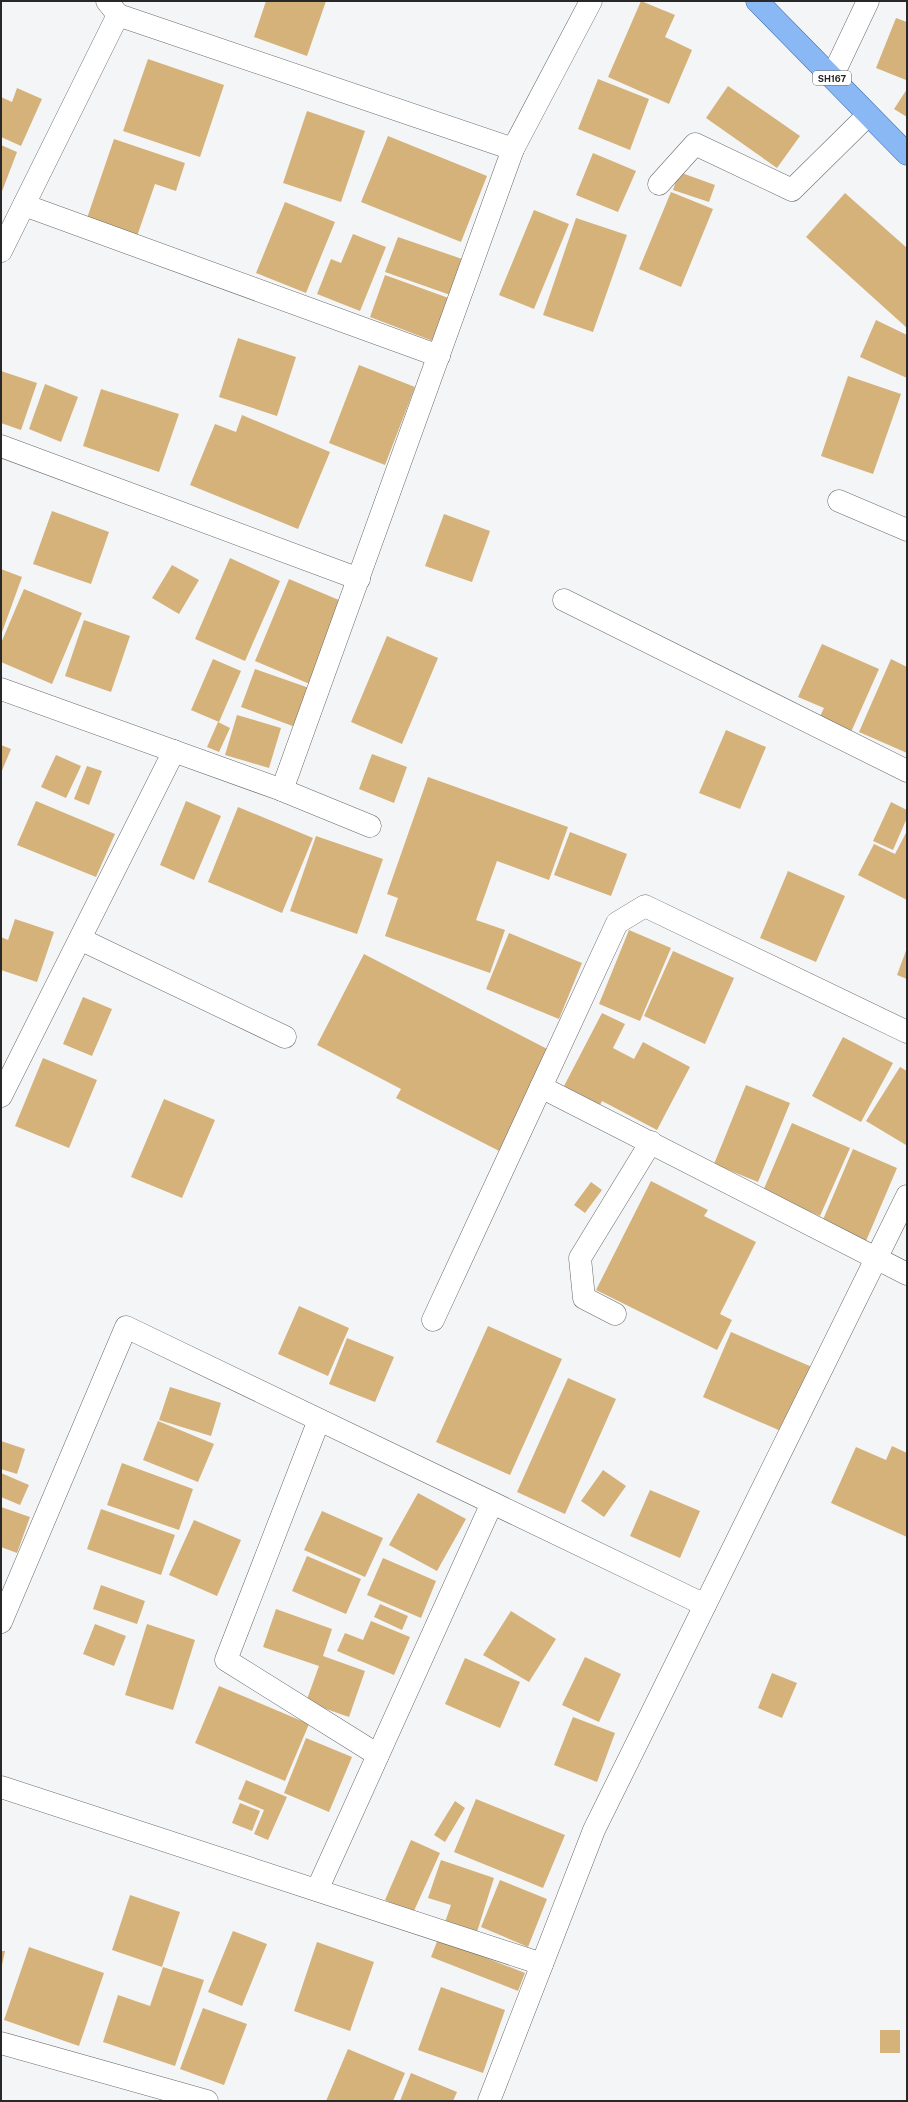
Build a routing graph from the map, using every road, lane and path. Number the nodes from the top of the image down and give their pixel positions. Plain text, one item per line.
1 (591, 1) edge
2 (757, 1) edge
3 (868, 1) edge
4 (112, 8) edge
5 (832, 77) junction
6 (868, 115) junction
7 (513, 149) junction
8 (907, 154) edge
9 (659, 184) dead end
10 (24, 205) junction
11 (1, 251) edge
12 (439, 356) junction
13 (1, 446) edge
14 (839, 501) dead end
15 (907, 530) edge
16 (359, 579) junction
17 (564, 600) dead end
18 (1, 689) edge
19 (174, 751) junction
20 (907, 771) edge
21 (282, 790) junction
22 (370, 826) dead end
23 (80, 939) junction
24 (907, 1032) edge
25 (285, 1037) dead end
26 (541, 1087) junction
27 (1, 1096) edge
28 (651, 1142) junction
29 (907, 1196) edge
30 (876, 1257) junction
31 (907, 1274) edge
32 (615, 1314) dead end
33 (433, 1320) dead end
34 (319, 1420) junction
35 (492, 1503) junction
36 (705, 1605) junction
37 (1, 1622) edge
38 (378, 1755) junction
39 (1, 1787) edge
40 (316, 1890) junction
41 (542, 1964) junction
42 (1, 2043) edge
43 (208, 2101) edge
44 (489, 2101) edge

1 - 7 street
2 - 5 main road, SH167
3 - 5 street
4 - 7 street
4 - 10 street
5 - 6 main road, SH167
6 - 8 main road, SH167
6 - 9 street
7 - 12 street
10 - 11 street
10 - 12 street
12 - 16 street
13 - 16 street
14 - 15 street
16 - 21 street
17 - 20 street
18 - 19 street
19 - 21 street
19 - 23 street
21 - 22 street
23 - 25 street
23 - 27 street
24 - 26 street
26 - 28 street
26 - 33 street
28 - 30 street
28 - 32 street
29 - 30 street
30 - 31 street
30 - 36 street
34 - 35 street
34 - 37 street
34 - 38 street
35 - 36 street
35 - 38 street
36 - 41 street
38 - 40 street
39 - 40 street
40 - 41 street
41 - 44 street
42 - 43 street

